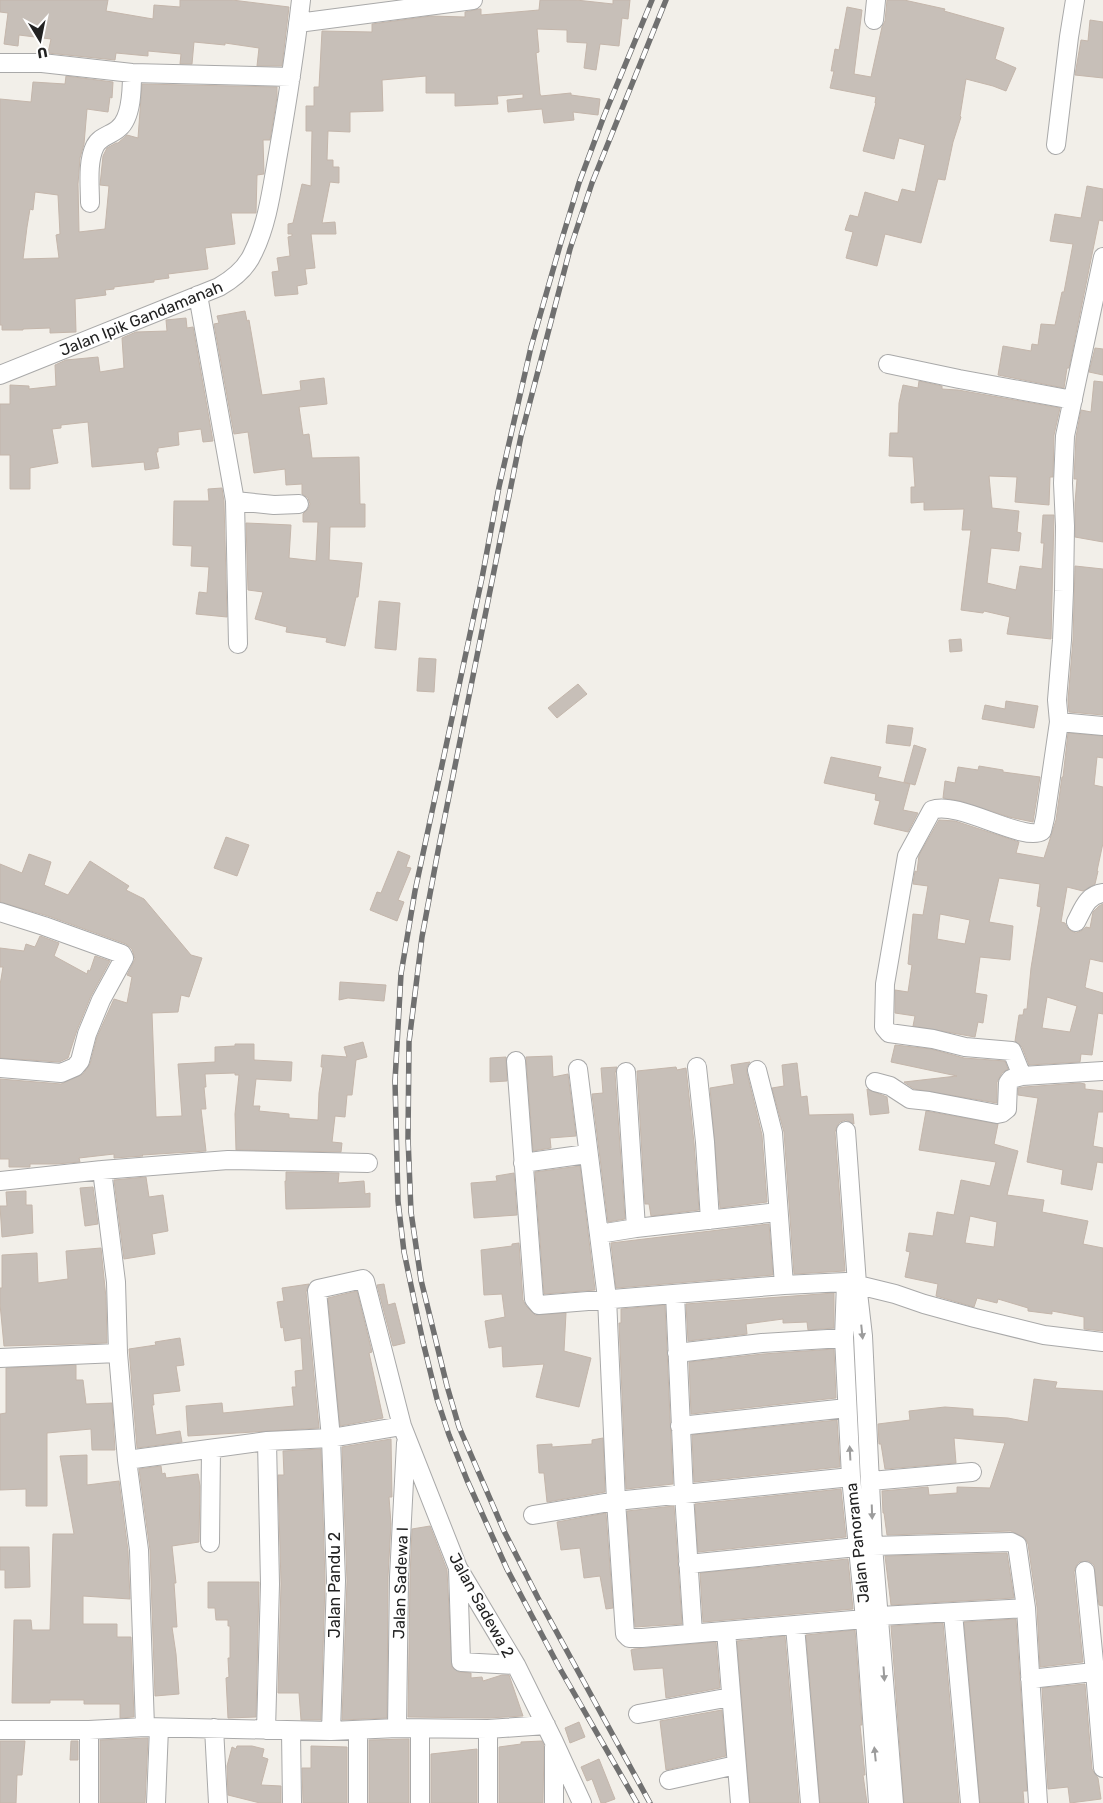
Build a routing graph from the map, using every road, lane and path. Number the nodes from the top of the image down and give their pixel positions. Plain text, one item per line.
1 (301, 0) edge
2 (473, 0) edge
3 (876, 0) edge
4 (1075, 0) edge
5 (874, 20) dead end
6 (298, 23) junction
7 (0, 63) edge
8 (132, 72) junction
9 (291, 77) junction
10 (1056, 145) dead end
11 (90, 203) dead end
12 (1103, 257) edge
13 (198, 295) junction
14 (888, 364) dead end
15 (0, 375) edge
16 (1073, 400) junction
17 (235, 501) junction
18 (299, 504) dead end
19 (238, 644) dead end
20 (1059, 722) junction
21 (1103, 726) edge
22 (1103, 893) edge
23 (0, 912) edge
24 (1076, 922) dead end
25 (516, 1061) dead end
26 (697, 1067) dead end
27 (0, 1068) edge
28 (578, 1070) dead end
29 (757, 1070) dead end
30 (1103, 1071) edge
31 (626, 1072) dead end
32 (1022, 1076) junction
33 (875, 1082) dead end
34 (846, 1131) dead end
35 (587, 1154) junction
36 (368, 1163) dead end
37 (523, 1163) junction
38 (102, 1170) junction
39 (0, 1181) edge
40 (778, 1212) junction
41 (710, 1220) junction
42 (636, 1228) junction
43 (600, 1234) junction
44 (852, 1283) junction
45 (784, 1285) junction
46 (675, 1294) junction
47 (607, 1298) junction
48 (844, 1338) junction
49 (1103, 1342) edge
50 (118, 1353) junction
51 (677, 1353) junction
52 (0, 1358) edge
53 (848, 1408) junction
54 (680, 1426) junction
55 (404, 1432) junction
56 (331, 1438) junction
57 (267, 1441) junction
58 (211, 1449) junction
59 (127, 1460) junction
60 (972, 1472) dead end
61 (851, 1477) junction
62 (871, 1481) junction
63 (684, 1494) junction
64 (616, 1502) junction
65 (533, 1515) dead end
66 (210, 1543) dead end
67 (865, 1546) junction
68 (688, 1564) junction
69 (458, 1568) junction
70 (1085, 1571) dead end
71 (1026, 1608) junction
72 (952, 1613) junction
73 (872, 1618) junction
74 (795, 1626) junction
75 (726, 1631) junction
76 (693, 1633) junction
77 (516, 1665) junction
78 (1099, 1671) edge
79 (1030, 1679) junction
80 (731, 1697) junction
81 (638, 1714) dead end
82 (546, 1725) junction
83 (152, 1728) junction
84 (214, 1728) junction
85 (396, 1728) junction
86 (420, 1729) junction
87 (488, 1729) junction
88 (0, 1730) edge
89 (89, 1730) junction
90 (266, 1730) junction
91 (291, 1731) junction
92 (331, 1731) junction
93 (358, 1731) junction
94 (554, 1742) junction
95 (1102, 1745) edge
96 (736, 1765) junction
97 (1103, 1768) edge
98 (669, 1780) dead end
99 (89, 1803) edge
100 (156, 1803) edge
101 (218, 1803) edge
102 (292, 1803) edge
103 (358, 1803) edge
104 (420, 1803) edge
105 (488, 1803) edge
106 (554, 1803) edge
107 (582, 1803) edge
108 (740, 1803) edge
109 (810, 1803) edge
110 (878, 1803) edge
111 (894, 1803) edge
112 (970, 1803) edge
113 (1038, 1803) edge

1 - 6 street, Jalan Ipik Gandamanah
2 - 6 street
3 - 5 street
4 - 10 street
6 - 9 street, Jalan Ipik Gandamanah
7 - 8 street
8 - 9 street
8 - 11 street
9 - 13 street, Jalan Ipik Gandamanah
12 - 16 street
13 - 15 street, Jalan Ipik Gandamanah
13 - 17 street
14 - 16 street
16 - 20 street
17 - 18 street
17 - 19 street
20 - 21 street
20 - 32 street
22 - 24 street
23 - 27 street
25 - 37 street
26 - 41 street
28 - 35 street
29 - 40 street
30 - 32 street
31 - 42 street
32 - 33 street
34 - 44 street
35 - 37 street
35 - 43 street
36 - 38 street
37 - 47 street
38 - 39 street
38 - 50 street
40 - 41 street
40 - 45 street
41 - 42 street
42 - 43 street
43 - 47 street
44 - 45 street
44 - 48 street, Jalan Panorama
44 - 49 street
44 -> 62 street
45 - 46 street
46 - 47 street
46 - 51 street
47 - 64 street
48 - 51 street
48 - 53 street, Jalan Panorama
50 - 52 street
50 - 59 street
51 - 54 street
53 - 54 street
61 -> 53 street, Jalan Panorama
54 - 63 street
55 - 56 street
55 - 56 street, Jalan Pandu 2
55 - 69 street, Jalan Sadewa 2
55 - 85 street, Jalan Sadewa I
56 - 57 street
56 - 92 street, Jalan Pandu 2
57 - 58 street
57 - 90 street
58 - 59 street
58 - 66 street
59 - 83 street
60 - 62 street
61 - 63 street
61 - 67 street, Jalan Panorama
62 -> 67 street
63 - 64 street
63 - 68 street
64 - 65 street
64 - 76 street
67 - 68 street
67 - 71 street
67 - 73 street
68 - 76 street
69 - 77 street, Jalan Sadewa 2
69 - 77 street
70 - 78 street
71 - 72 street
71 - 79 street
72 - 73 street
72 - 112 street
73 - 74 street
110 -> 73 street, Jalan Panorama
73 -> 111 street
74 - 75 street
74 - 109 street
75 - 76 street
75 - 80 street
77 - 82 street, Jalan Sadewa 2
78 - 79 street
78 - 95 street
79 - 113 street
80 - 81 street
80 - 96 street
82 - 87 street
82 - 94 street, Jalan Sadewa 2
83 - 84 street
83 - 89 street
83 - 100 street
84 - 90 street
84 - 101 street
85 - 86 street
85 - 93 street
86 - 87 street
86 - 104 street
87 - 105 street
88 - 89 street
89 - 99 street
90 - 91 street
91 - 92 street
91 - 102 street
92 - 93 street
93 - 103 street
94 - 106 street
94 - 107 street, Jalan Sadewa 2
95 - 97 street
96 - 98 street
96 - 108 street

